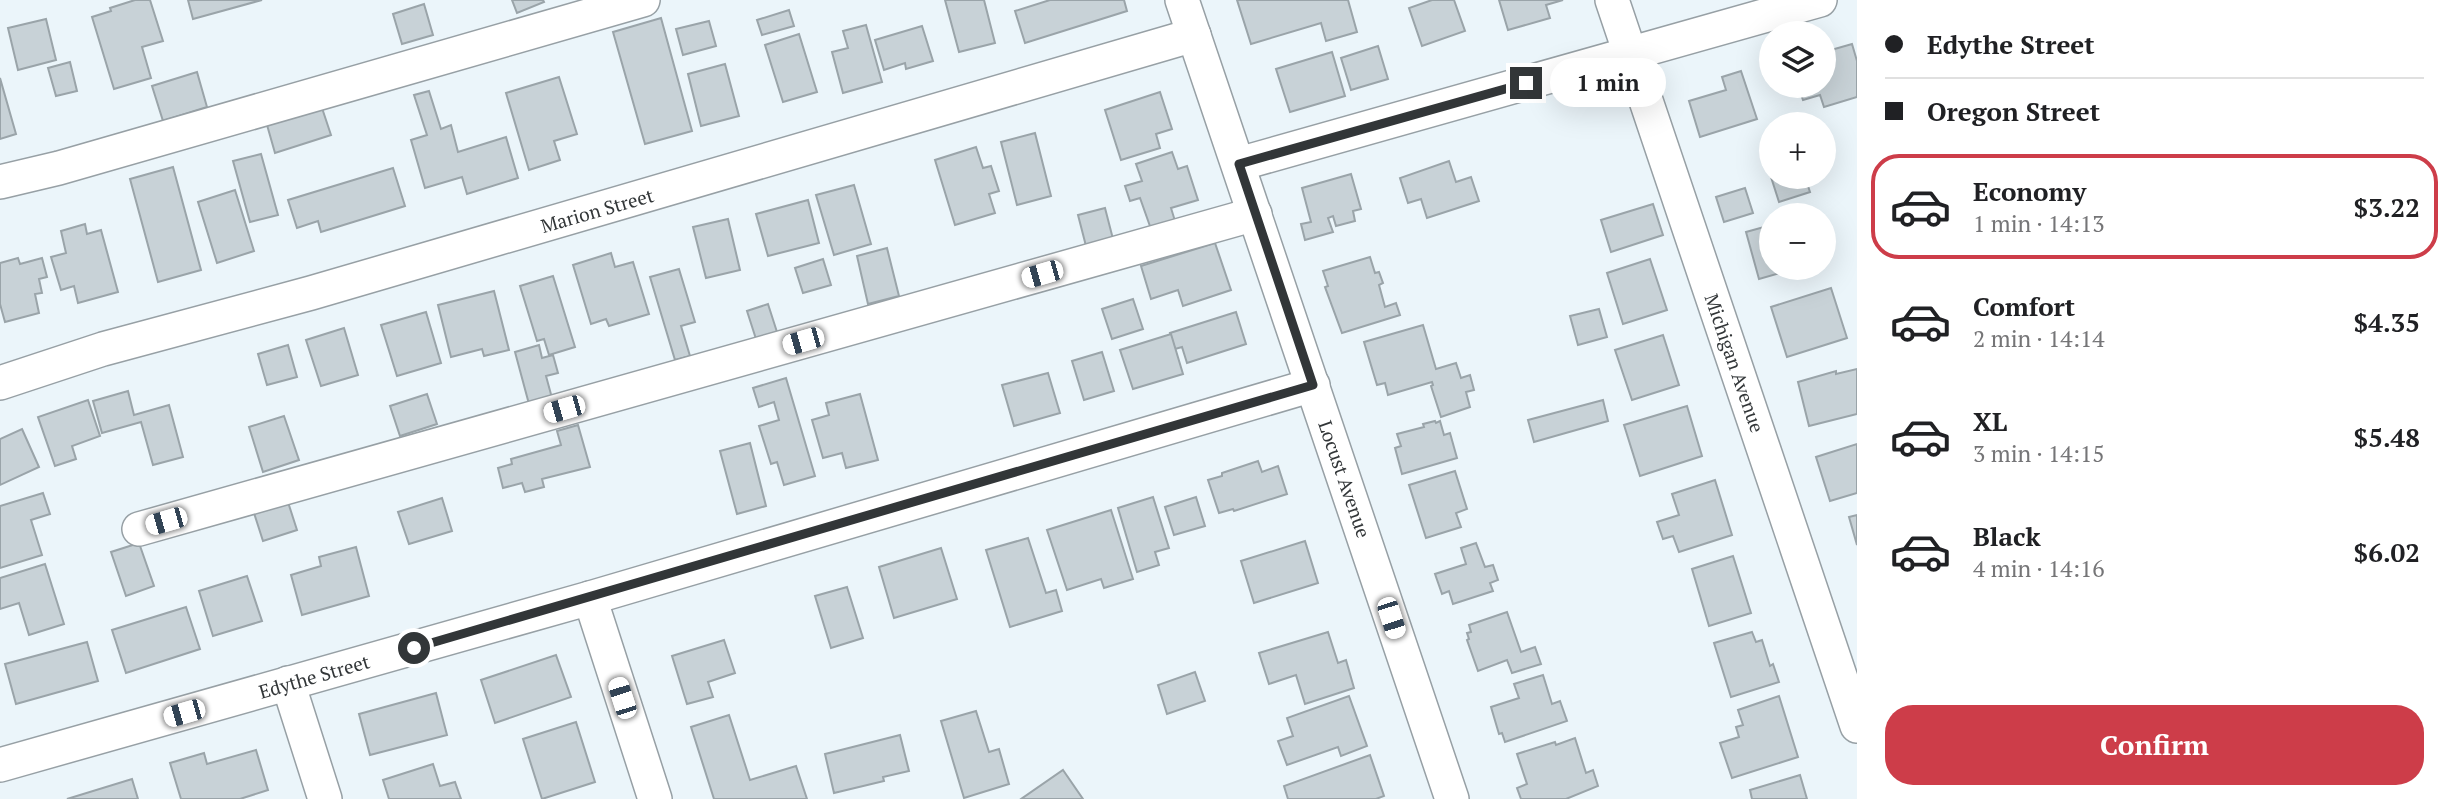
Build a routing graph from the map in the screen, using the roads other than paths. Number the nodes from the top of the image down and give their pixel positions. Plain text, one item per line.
1 (643, 0) edge
2 (1182, 0) edge
3 (1612, 0) edge
4 (1820, 0) edge
5 (1194, 35) junction
6 (1631, 54) junction
7 (1239, 164) junction
8 (0, 182) edge
9 (1255, 214) junction
10 (0, 383) edge
11 (1313, 385) junction
12 (139, 528) dead end
13 (590, 598) junction
14 (288, 683) junction
15 (1857, 726) edge
16 (0, 765) edge
17 (325, 799) edge
18 (655, 799) edge
19 (1452, 799) edge

1 - 8 street
2 - 5 street, Locust Avenue
3 - 6 street, Michigan Avenue
4 - 6 street
5 - 7 street, Locust Avenue
5 - 10 street, Marion Street
6 - 7 street
6 - 15 street, Michigan Avenue
7 - 9 street, Locust Avenue
9 - 11 street, Locust Avenue
9 - 12 street
11 - 13 street, Edythe Street
11 - 19 street, Locust Avenue
13 - 14 street, Edythe Street
13 - 18 street
14 - 16 street, Edythe Street
14 - 17 street

